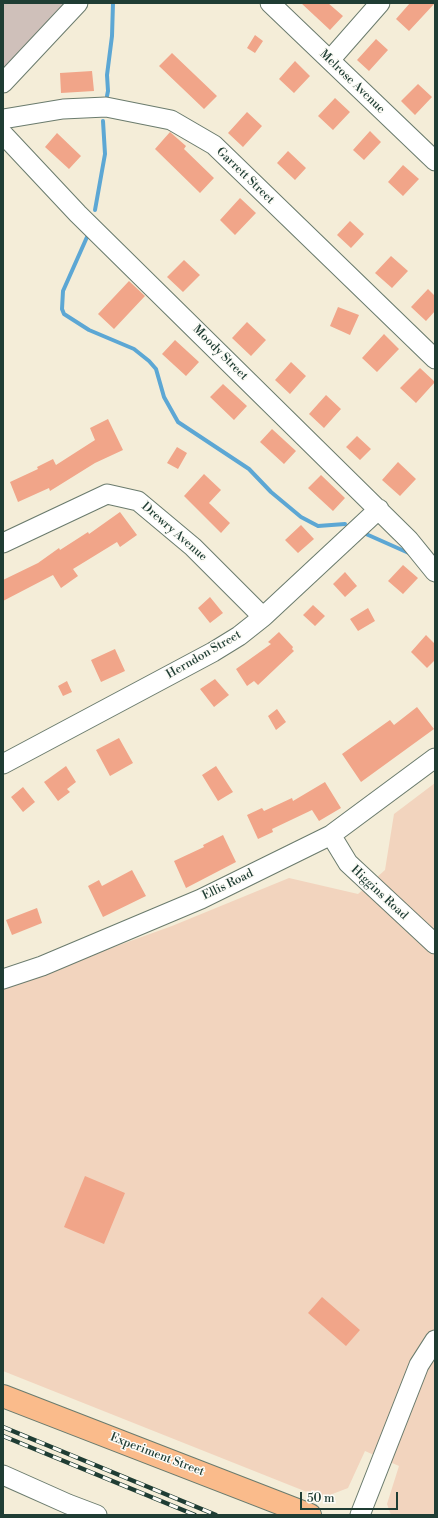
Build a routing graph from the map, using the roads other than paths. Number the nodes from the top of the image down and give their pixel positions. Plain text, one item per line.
1 (78, 3) edge
2 (270, 3) edge
3 (380, 3) edge
4 (330, 60) junction
5 (3, 82) edge
6 (3, 119) edge
7 (3, 134) edge
8 (435, 161) edge
9 (435, 359) edge
10 (378, 509) junction
11 (3, 543) edge
12 (435, 572) edge
13 (264, 617) junction
14 (435, 758) edge
15 (3, 764) edge
16 (331, 835) junction
17 (435, 944) edge
18 (3, 979) edge
19 (435, 1340) edge
20 (3, 1396) edge
21 (3, 1475) edge
22 (97, 1515) edge
23 (310, 1515) edge
24 (360, 1515) edge

1 - 5 street
2 - 4 street, Melrose Avenue
3 - 4 street
4 - 8 street, Melrose Avenue
6 - 9 street, Garrett Street
7 - 10 street, Moody Street
10 - 12 street, Moody Street
10 - 13 street, Herndon Street
11 - 13 street, Drewry Avenue
13 - 15 street, Herndon Street
14 - 16 street, Ellis Road
16 - 17 street, Higgins Road
16 - 18 street, Ellis Road
19 - 24 street
20 - 23 main road, Experiment Street
21 - 22 street

